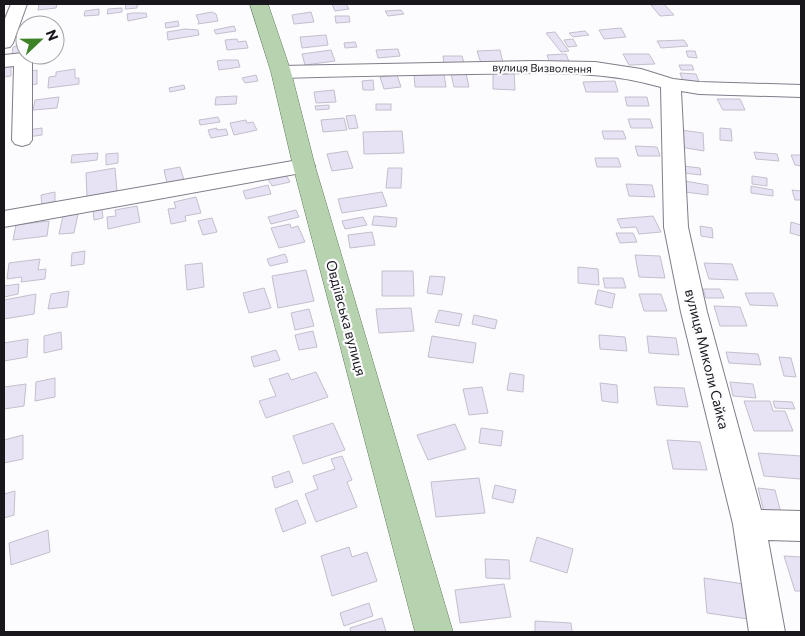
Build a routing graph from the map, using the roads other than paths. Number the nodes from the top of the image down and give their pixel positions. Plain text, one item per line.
1 (19, 4) edge
2 (259, 4) edge
3 (4, 43) edge
4 (606, 50) dead end
5 (4, 61) edge
6 (595, 68) junction
7 (281, 72) junction
8 (671, 84) junction
9 (801, 91) edge
10 (22, 140) dead end
11 (304, 166) junction
12 (4, 219) edge
13 (749, 524) junction
14 (801, 526) edge
15 (434, 632) edge
16 (767, 632) edge

1 - 3 street
2 - 7 main road, Овдіївська вулиця
4 - 6 street
5 - 10 street
6 - 7 street, вулиця Визволення
6 - 8 street, вулиця Визволення
7 - 11 main road, Овдіївська вулиця
8 - 9 street, вулиця Визволення
8 - 13 street, вулиця Миколи Сайка
11 - 12 street
11 - 15 main road, Овдіївська вулиця
13 - 14 street
13 - 16 street, вулиця Миколи Сайка

